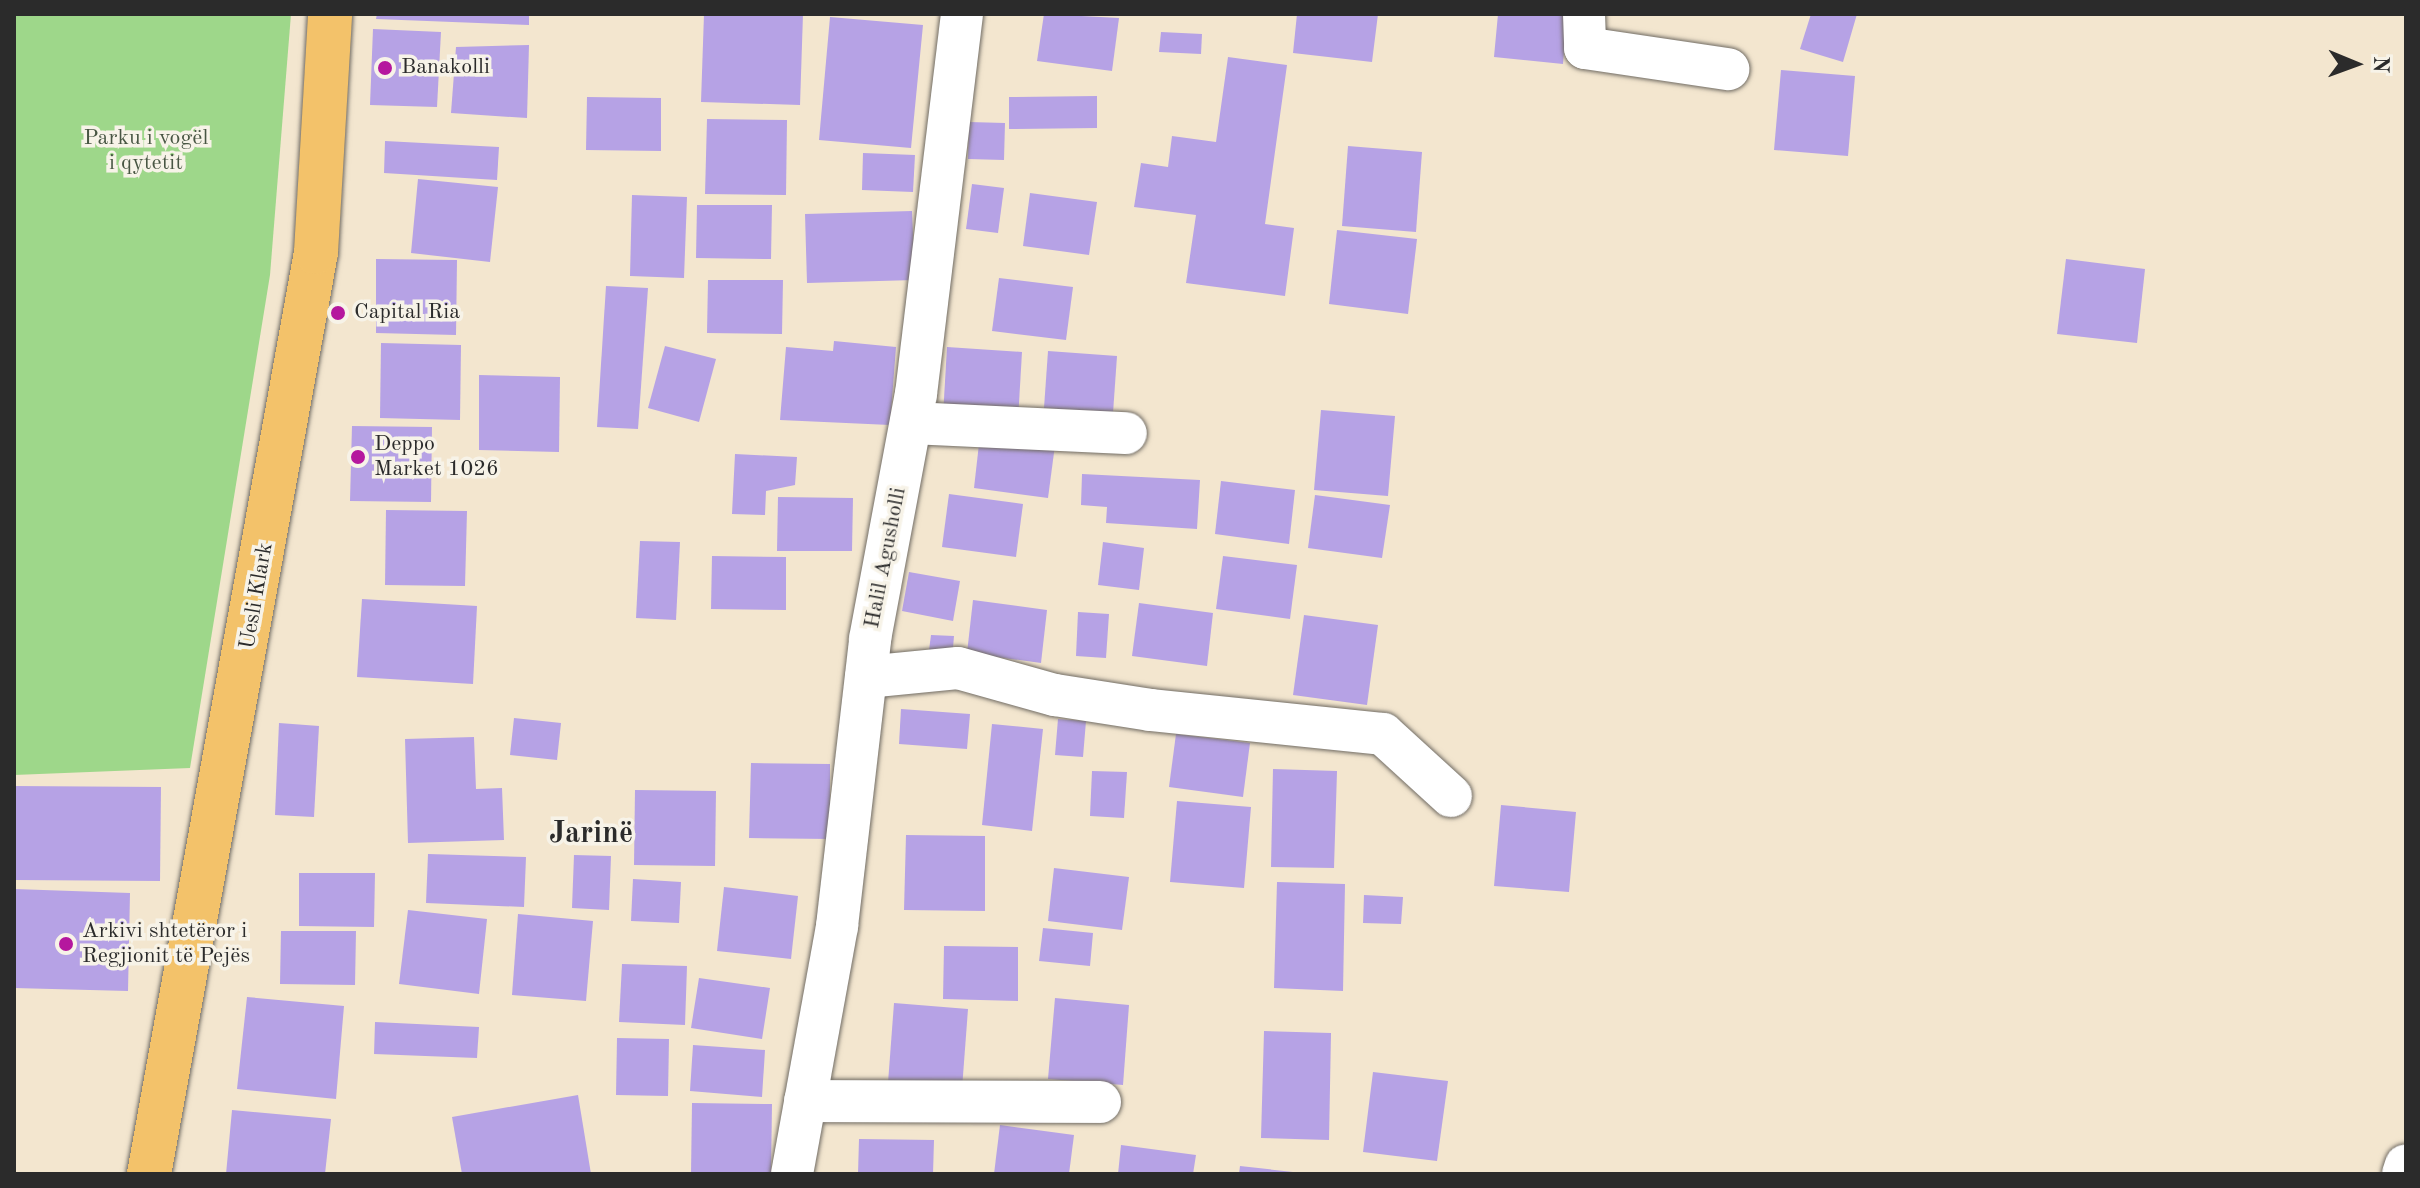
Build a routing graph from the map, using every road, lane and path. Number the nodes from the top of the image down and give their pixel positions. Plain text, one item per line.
1 (330, 14) edge
2 (962, 14) edge
3 (1584, 14) edge
4 (1728, 69) dead end
5 (911, 423) junction
6 (1126, 433) dead end
7 (866, 677) junction
8 (1451, 796) dead end
9 (805, 1101) junction
10 (1100, 1102) dead end
11 (2406, 1165) edge
12 (149, 1174) edge
13 (792, 1174) edge
14 (2403, 1174) edge

1 - 12 main road, Uesli Klark
2 - 5 street, Halil Agusholli
3 - 4 street
5 - 6 street
5 - 7 street, Halil Agusholli
7 - 8 street
7 - 9 street, Halil Agusholli
9 - 10 street
9 - 13 street, Halil Agusholli
11 - 14 street

